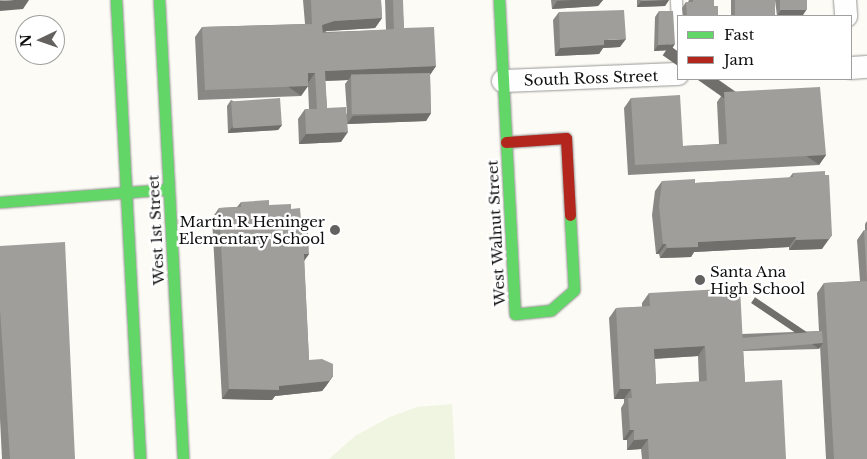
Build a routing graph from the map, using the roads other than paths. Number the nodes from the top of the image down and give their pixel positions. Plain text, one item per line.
1 (116, 0) edge
2 (159, 0) edge
3 (499, 0) edge
4 (676, 0) edge
5 (845, 0) edge
6 (846, 15) edge
7 (677, 23) edge
8 (867, 67) edge
9 (852, 68) edge
10 (677, 74) edge
11 (503, 81) junction
12 (506, 142) junction
13 (169, 189) junction
14 (126, 193) junction
15 (0, 202) edge
16 (140, 459) edge
17 (184, 459) edge

1 - 14 main road, West 1st Street
2 - 13 main road, West 1st Street
3 - 11 main road, West Walnut Street
4 - 7 lane
5 - 6 street
8 - 9 street
10 - 11 street, South Ross Street
11 - 12 main road, West Walnut Street
12 - 12 main road, West Walnut Street
13 - 14 main road
13 - 17 main road, West 1st Street
14 - 15 main road
14 - 16 main road, West 1st Street

